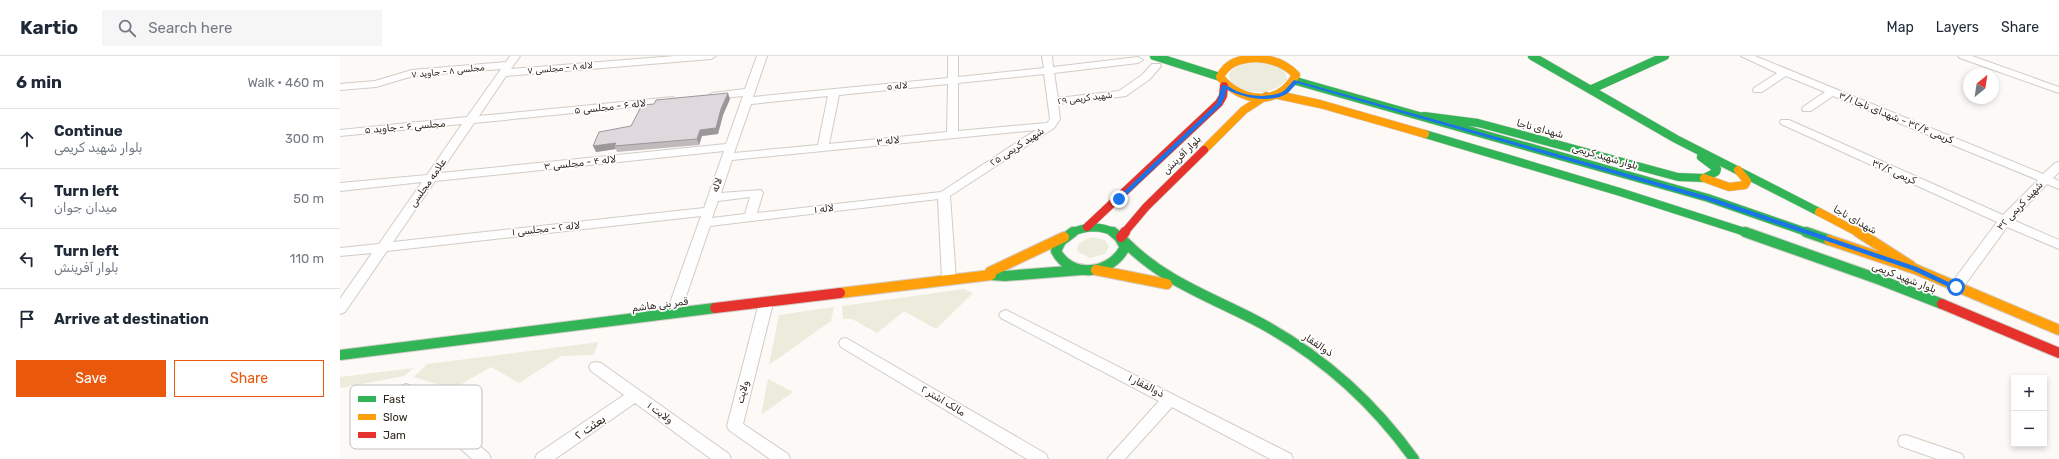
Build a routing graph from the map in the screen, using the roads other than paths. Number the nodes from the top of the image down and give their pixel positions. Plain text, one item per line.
1 (711, 56) edge
2 (762, 56) edge
3 (953, 56) edge
4 (1047, 56) edge
5 (1532, 56) edge
6 (1665, 56) edge
7 (1746, 56) edge
8 (1963, 56) edge
9 (1245, 59) junction
10 (1138, 60) dead end
11 (1220, 60) dead end
12 (1155, 61) edge
13 (1203, 62) dead end
14 (1183, 64) junction
15 (510, 65) edge
16 (1048, 71) junction
17 (1784, 72) junction
18 (1220, 77) junction
19 (953, 80) junction
20 (1296, 81) junction
21 (1224, 86) junction
22 (340, 87) edge
23 (1592, 89) junction
24 (1758, 90) dead end
25 (2059, 90) edge
26 (834, 92) junction
27 (1832, 92) junction
28 (1338, 93) junction
29 (1278, 95) junction
30 (748, 96) junction
31 (1266, 96) junction
32 (702, 97) edge
33 (686, 99) edge
34 (1052, 102) junction
35 (1323, 105) junction
36 (1807, 109) dead end
37 (1420, 115) junction
38 (470, 121) junction
39 (1785, 122) dead end
40 (1050, 126) junction
41 (340, 133) edge
42 (952, 135) junction
43 (1676, 139) junction
44 (823, 148) junction
45 (728, 152) junction
46 (2059, 165) edge
47 (1738, 170) junction
48 (431, 178) junction
49 (1704, 178) junction
50 (2045, 179) junction
51 (2059, 185) edge
52 (340, 187) edge
53 (944, 195) junction
54 (713, 198) junction
55 (706, 217) junction
56 (750, 217) junction
57 (2004, 222) junction
58 (1087, 227) junction
59 (1064, 237) junction
60 (1122, 239) junction
61 (2059, 245) edge
62 (383, 248) junction
63 (340, 252) edge
64 (1915, 269) junction
65 (1081, 270) junction
66 (1095, 270) junction
67 (982, 275) junction
68 (949, 279) junction
69 (1182, 287) junction
70 (1956, 287) junction
71 (766, 303) junction
72 (340, 309) edge
73 (673, 314) junction
74 (1006, 314) dead end
75 (2059, 330) edge
76 (846, 343) dead end
77 (2059, 353) edge
78 (340, 355) edge
79 (596, 367) dead end
80 (636, 396) junction
81 (1170, 399) junction
82 (1906, 441) dead end
83 (472, 449) edge
84 (483, 459) edge
85 (543, 459) edge
86 (723, 459) edge
87 (782, 459) edge
88 (1040, 459) edge
89 (1115, 459) edge
90 (1285, 459) edge
91 (1414, 459) edge
92 (1956, 459) edge

1 - 15 street, لاله ۸ - مجلسی ۷
2 - 30 street, لاله
3 - 19 street
4 - 16 street, شهید کریمی ۲۵
5 - 23 main road, شهدای ناجا
6 - 23 main road
7 - 17 street, کریمی ۳۲/۴ - شهدای ناجا ۳/۱
8 - 25 street
9 - 11 main road
9 - 18 main road
9 - 20 main road
10 - 16 street, لاله ۵
12 - 14 main road
12 - 34 street, شهید کریمی ۲۹
13 - 14 main road
14 - 18 main road
15 - 22 street, مجلسی ۸ - جاوید ۷
15 - 38 street, علامه مجلسی
16 - 19 street, لاله ۵
16 - 34 street, شهید کریمی ۲۵
17 - 24 street
17 - 27 street, کریمی ۳۲/۴ - شهدای ناجا ۳/۱
18 - 21 main road
19 - 26 street, لاله ۵
19 - 42 street
20 - 28 main road, بلوار شهید کریمی
20 - 29 main road
21 - 31 main road, بلوار شهید کریمی
21 - 58 main road, بلوار آفرینش
23 - 43 main road, شهدای ناجا
26 - 30 street, لاله ۵
26 - 44 street
27 - 36 street
27 - 50 street, کریمی ۳۲/۴ - شهدای ناجا ۳/۱
28 - 35 main road
28 - 37 main road, بلوار شهید کریمی
29 - 31 main road, بلوار شهید کریمی
29 - 35 main road, بلوار شهید کریمی
30 - 32 street
30 - 45 street, لاله
31 - 60 main road, بلوار آفرینش
33 - 38 street, لاله ۶ - مجلسی ۵
34 - 40 street, شهید کریمی ۲۵
35 - 77 main road, بلوار شهید کریمی
37 - 49 main road, شهدای ناجا
37 - 64 main road, بلوار شهید کریمی
38 - 41 street, مجلسی ۶ - جاوید ۵
38 - 48 street, علامه مجلسی
39 - 57 street, کریمی ۳۲/۲
40 - 42 street, لاله ۳
40 - 53 street, شهید کریمی ۲۵
42 - 44 street, لاله ۳
43 - 47 main road, شهدای ناجا
43 - 49 main road, شهدای ناجا
44 - 45 street, لاله ۳
45 - 48 street, لاله ۴ - مجلسی ۳
45 - 54 street, لاله
46 - 50 street, شهید کریمی ۳۲
47 - 49 main road
47 - 64 main road, شهدای ناجا
48 - 52 street, لاله ۴ - مجلسی ۳
48 - 62 street, علامه مجلسی
50 - 51 street, کریمی ۳۲/۴ - شهدای ناجا ۳/۱
50 - 57 street, شهید کریمی ۳۲
53 - 56 street, لاله ۱
53 - 68 street
54 - 55 street, لاله
54 - 56 street
55 - 56 street, لاله ۱
55 - 62 street, لاله ۲ - مجلسی ۱
55 - 73 street, لاله
57 - 61 street, کریمی ۳۲/۲
57 - 70 street, شهید کریمی ۳۲
58 - 59 main road
58 - 60 main road
59 - 65 main road
59 - 67 main road
60 - 66 main road
60 - 69 main road
62 - 63 street, لاله ۲ - مجلسی ۱
62 - 72 street, علامه مجلسی
64 - 70 main road, بلوار شهید کریمی
65 - 66 main road
65 - 67 main road
66 - 69 main road
67 - 68 main road, قمر بنی هاشم
68 - 71 main road, قمر بنی هاشم
69 - 91 main road, ذوالفقار
70 - 75 main road, بلوار شهید کریمی
71 - 73 main road, قمر بنی هاشم
71 - 87 street, ولایت
73 - 78 main road, قمر بنی هاشم
74 - 81 street, ذوالفقار ۱
76 - 88 street, مالک اشتر ۲
79 - 80 street, ولایت ۱
80 - 85 street, بعثت ۲
80 - 86 street, ولایت ۱
81 - 89 street
81 - 90 street, ذوالفقار ۱
82 - 92 street
83 - 84 street

